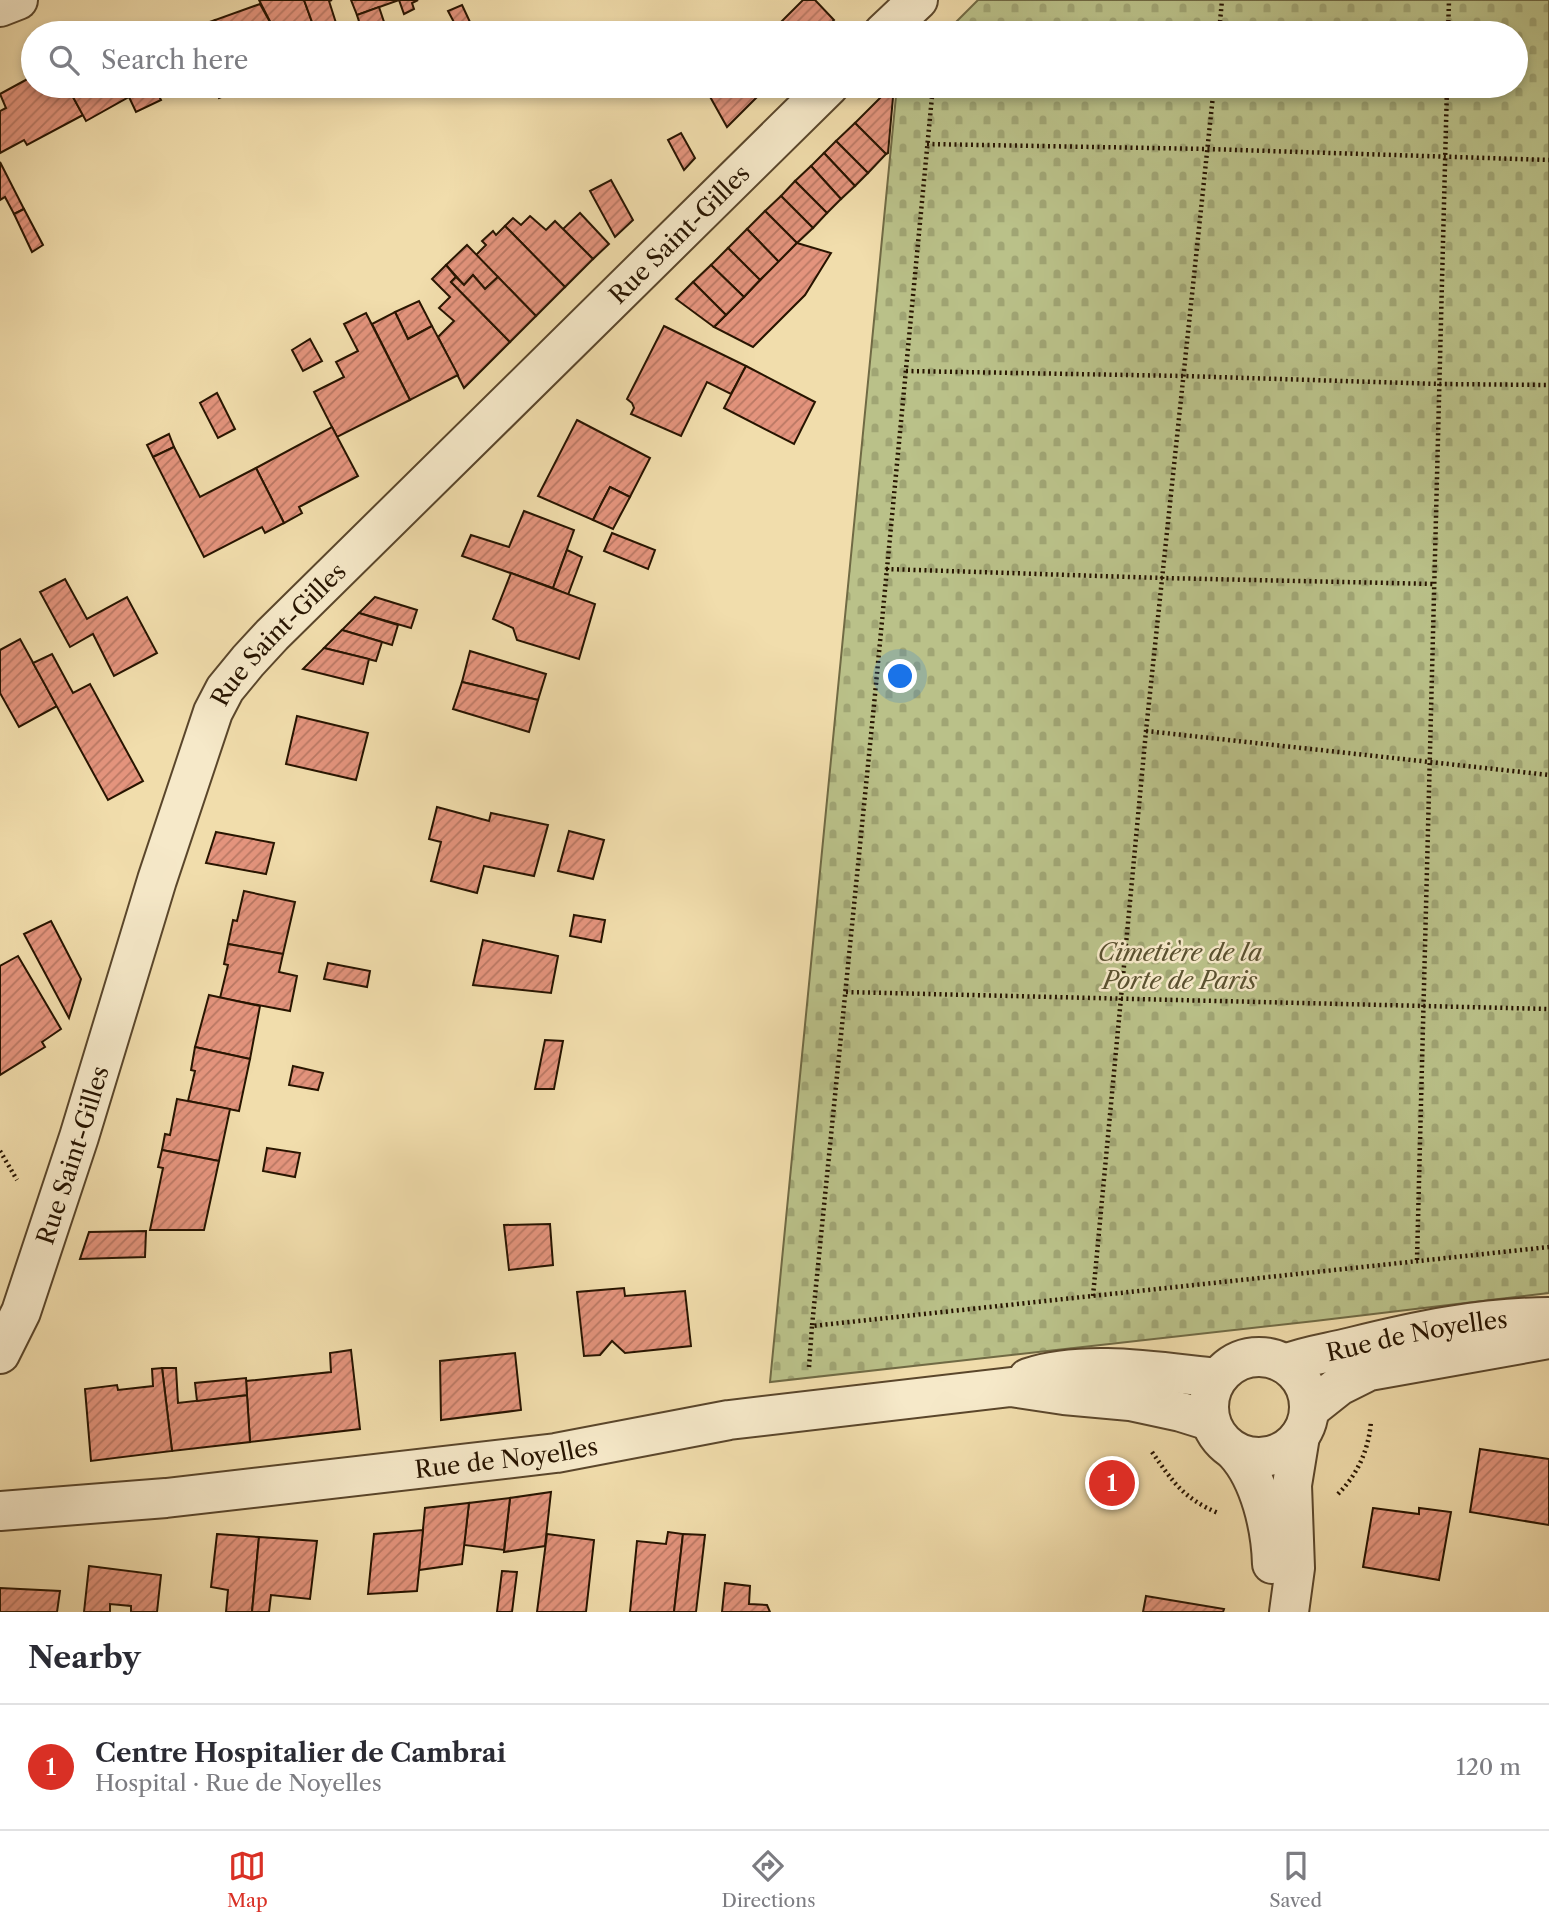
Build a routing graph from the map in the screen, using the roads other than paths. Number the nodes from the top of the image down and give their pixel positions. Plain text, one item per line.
1 (18, 0) edge
2 (918, 0) edge
3 (0, 6) edge
4 (896, 21) edge
5 (817, 98) edge
6 (1549, 1317) edge
7 (1549, 1339) edge
8 (0, 1354) edge
9 (1285, 1364) junction
10 (1217, 1378) junction
11 (1010, 1387) junction
12 (1210, 1421) junction
13 (1305, 1422) junction
14 (1235, 1452) junction
15 (0, 1511) edge
16 (1274, 1612) edge
17 (1289, 1612) edge

1 - 3 street
2 - 4 street
5 - 8 street, Rue Saint-Gilles
6 - 9 street, Rue de Noyelles
7 - 13 street, Rue de Noyelles
9 - 10 street
9 - 13 street
10 - 11 street, Rue de Noyelles
10 - 12 street
11 - 12 street, Rue de Noyelles
11 - 15 street, Rue de Noyelles
12 - 14 street
13 - 14 street
13 - 17 street
14 - 16 street

